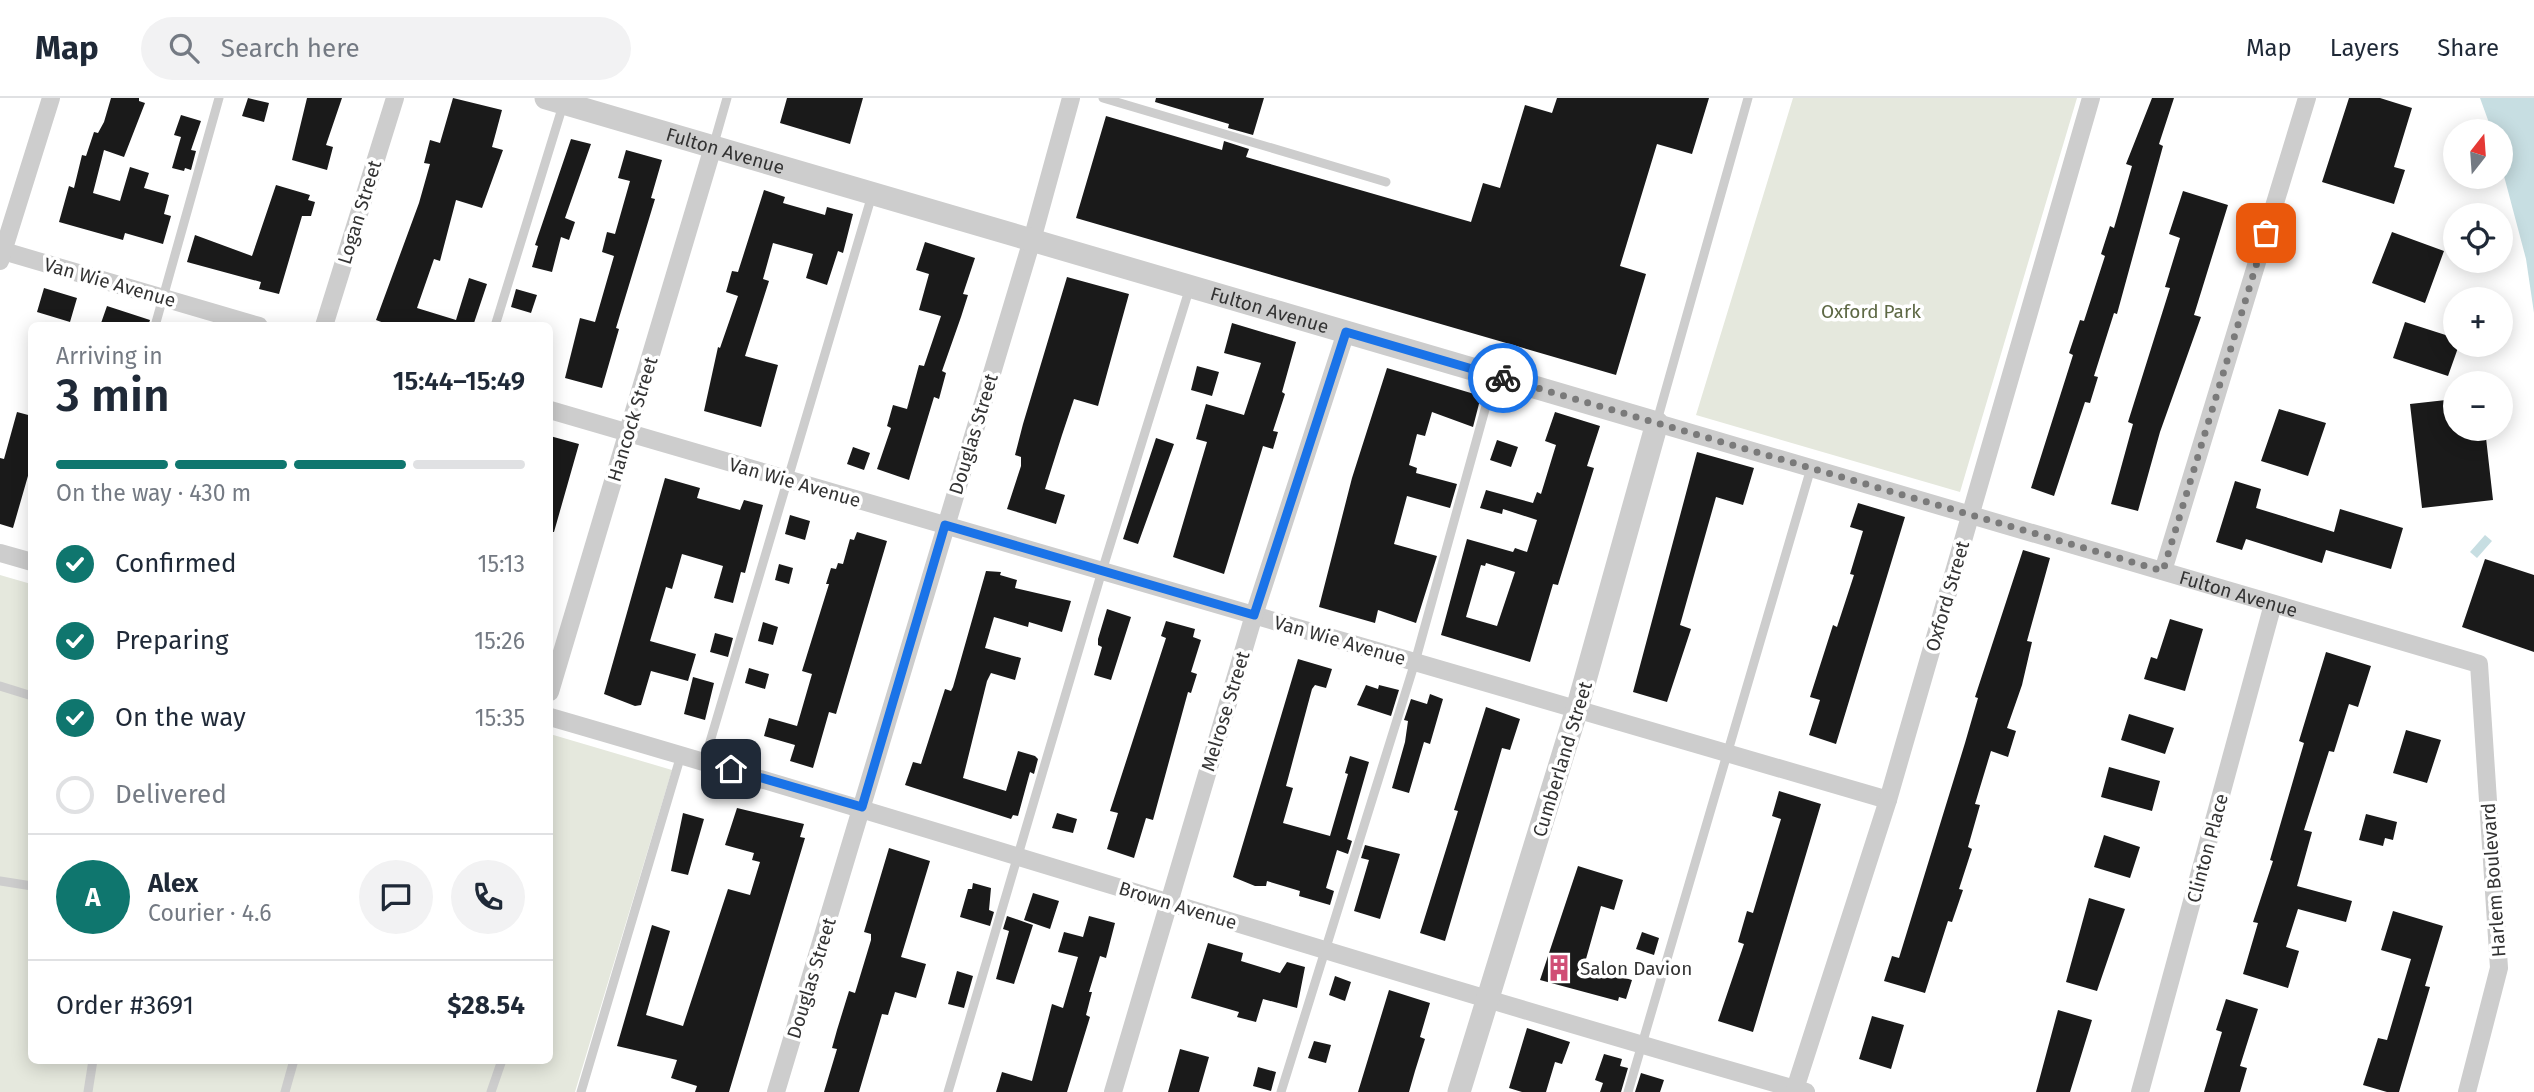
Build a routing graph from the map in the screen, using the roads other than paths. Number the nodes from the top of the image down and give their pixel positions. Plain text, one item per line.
1 (51, 98) edge
2 (219, 98) edge
3 (395, 98) edge
4 (727, 98) edge
5 (1071, 98) edge
6 (1103, 98) edge
7 (1748, 98) edge
8 (2091, 98) edge
9 (2307, 98) edge
10 (555, 101) edge
11 (713, 147) junction
12 (1386, 182) dead end
13 (872, 193) junction
14 (1032, 240) junction
15 (1, 254) edge
16 (1190, 286) junction
17 (163, 297) junction
18 (156, 322) edge
19 (246, 322) edge
20 (325, 322) edge
21 (496, 322) edge
22 (1346, 332) junction
23 (1494, 376) junction
24 (553, 411) edge
25 (1657, 423) junction
26 (628, 433) junction
27 (1811, 468) junction
28 (787, 479) junction
29 (1970, 515) junction
30 (945, 525) junction
31 (0, 553) edge
32 (28, 561) edge
33 (1102, 571) junction
34 (2163, 571) junction
35 (2273, 604) junction
36 (1254, 615) junction
37 (1415, 662) junction
38 (2479, 664) joint
39 (553, 682) edge
40 (0, 686) edge
41 (28, 695) edge
42 (1577, 709) junction
43 (553, 718) edge
44 (1727, 753) junction
45 (681, 755) junction
46 (704, 762) junction
47 (1888, 800) junction
48 (862, 807) junction
49 (1018, 856) junction
50 (0, 881) edge
51 (28, 885) edge
52 (1168, 902) junction
53 (1324, 948) junction
54 (1488, 997) junction
55 (1643, 1043) junction
56 (92, 1064) edge
57 (293, 1064) edge
58 (501, 1064) edge
59 (1798, 1091) edge
60 (88, 1092) edge
61 (285, 1092) edge
62 (491, 1092) edge
63 (580, 1092) edge
64 (776, 1092) edge
65 (948, 1092) edge
66 (1113, 1092) edge
67 (1281, 1092) edge
68 (1459, 1092) edge
69 (1628, 1092) edge
70 (2140, 1092) edge
71 (2467, 1092) edge

1 - 15 street
2 - 17 lane
3 - 20 street, Logan Street
4 - 11 lane
5 - 14 street, Douglas Street
6 - 12 lane
7 - 25 lane
8 - 29 street, Oxford Street
9 - 34 street
10 - 11 street, Fulton Avenue
10 - 21 lane
11 - 13 street, Fulton Avenue
11 - 26 street, Hancock Street
13 - 14 street, Fulton Avenue
13 - 28 lane
14 - 16 street, Fulton Avenue
14 - 30 street, Douglas Street
15 - 17 street, Van Wie Avenue
16 - 22 street, Fulton Avenue
16 - 33 lane
17 - 18 lane
17 - 19 street, Van Wie Avenue
22 - 23 street, Fulton Avenue
22 - 36 street, Melrose Street
23 - 25 street, Fulton Avenue
23 - 37 lane
24 - 26 street, Van Wie Avenue
25 - 27 street, Fulton Avenue
25 - 42 street, Cumberland Street
26 - 28 street, Van Wie Avenue
26 - 39 street, Hancock Street
27 - 29 street, Fulton Avenue
27 - 44 lane
28 - 30 street, Van Wie Avenue
28 - 46 lane
29 - 34 street, Fulton Avenue
29 - 47 street, Oxford Street
30 - 33 street, Van Wie Avenue
30 - 48 street, Douglas Street
31 - 32 street
33 - 36 street, Van Wie Avenue
33 - 49 lane
34 - 35 street, Fulton Avenue
35 - 38 street, Fulton Avenue
35 - 70 street, Clinton Place
36 - 37 street, Van Wie Avenue
36 - 52 street, Melrose Street
37 - 42 street, Van Wie Avenue
37 - 53 lane
38 - 71 street, Harlem Boulevard
40 - 41 lane
42 - 44 street, Van Wie Avenue
42 - 54 street, Cumberland Street
43 - 45 street, Brown Avenue
44 - 47 street, Van Wie Avenue
44 - 55 lane
45 - 46 street, Brown Avenue
45 - 63 lane
46 - 48 street, Brown Avenue
47 - 59 street, Oxford Street
48 - 49 street, Brown Avenue
48 - 64 street, Douglas Street
49 - 52 street, Brown Avenue
49 - 65 lane
50 - 51 lane
52 - 53 street, Brown Avenue
52 - 66 street, Melrose Street
53 - 54 street, Brown Avenue
53 - 67 lane
54 - 55 street, Brown Avenue
54 - 68 street, Cumberland Street
55 - 59 street, Brown Avenue
55 - 69 lane
56 - 60 lane
57 - 61 lane
58 - 62 lane

